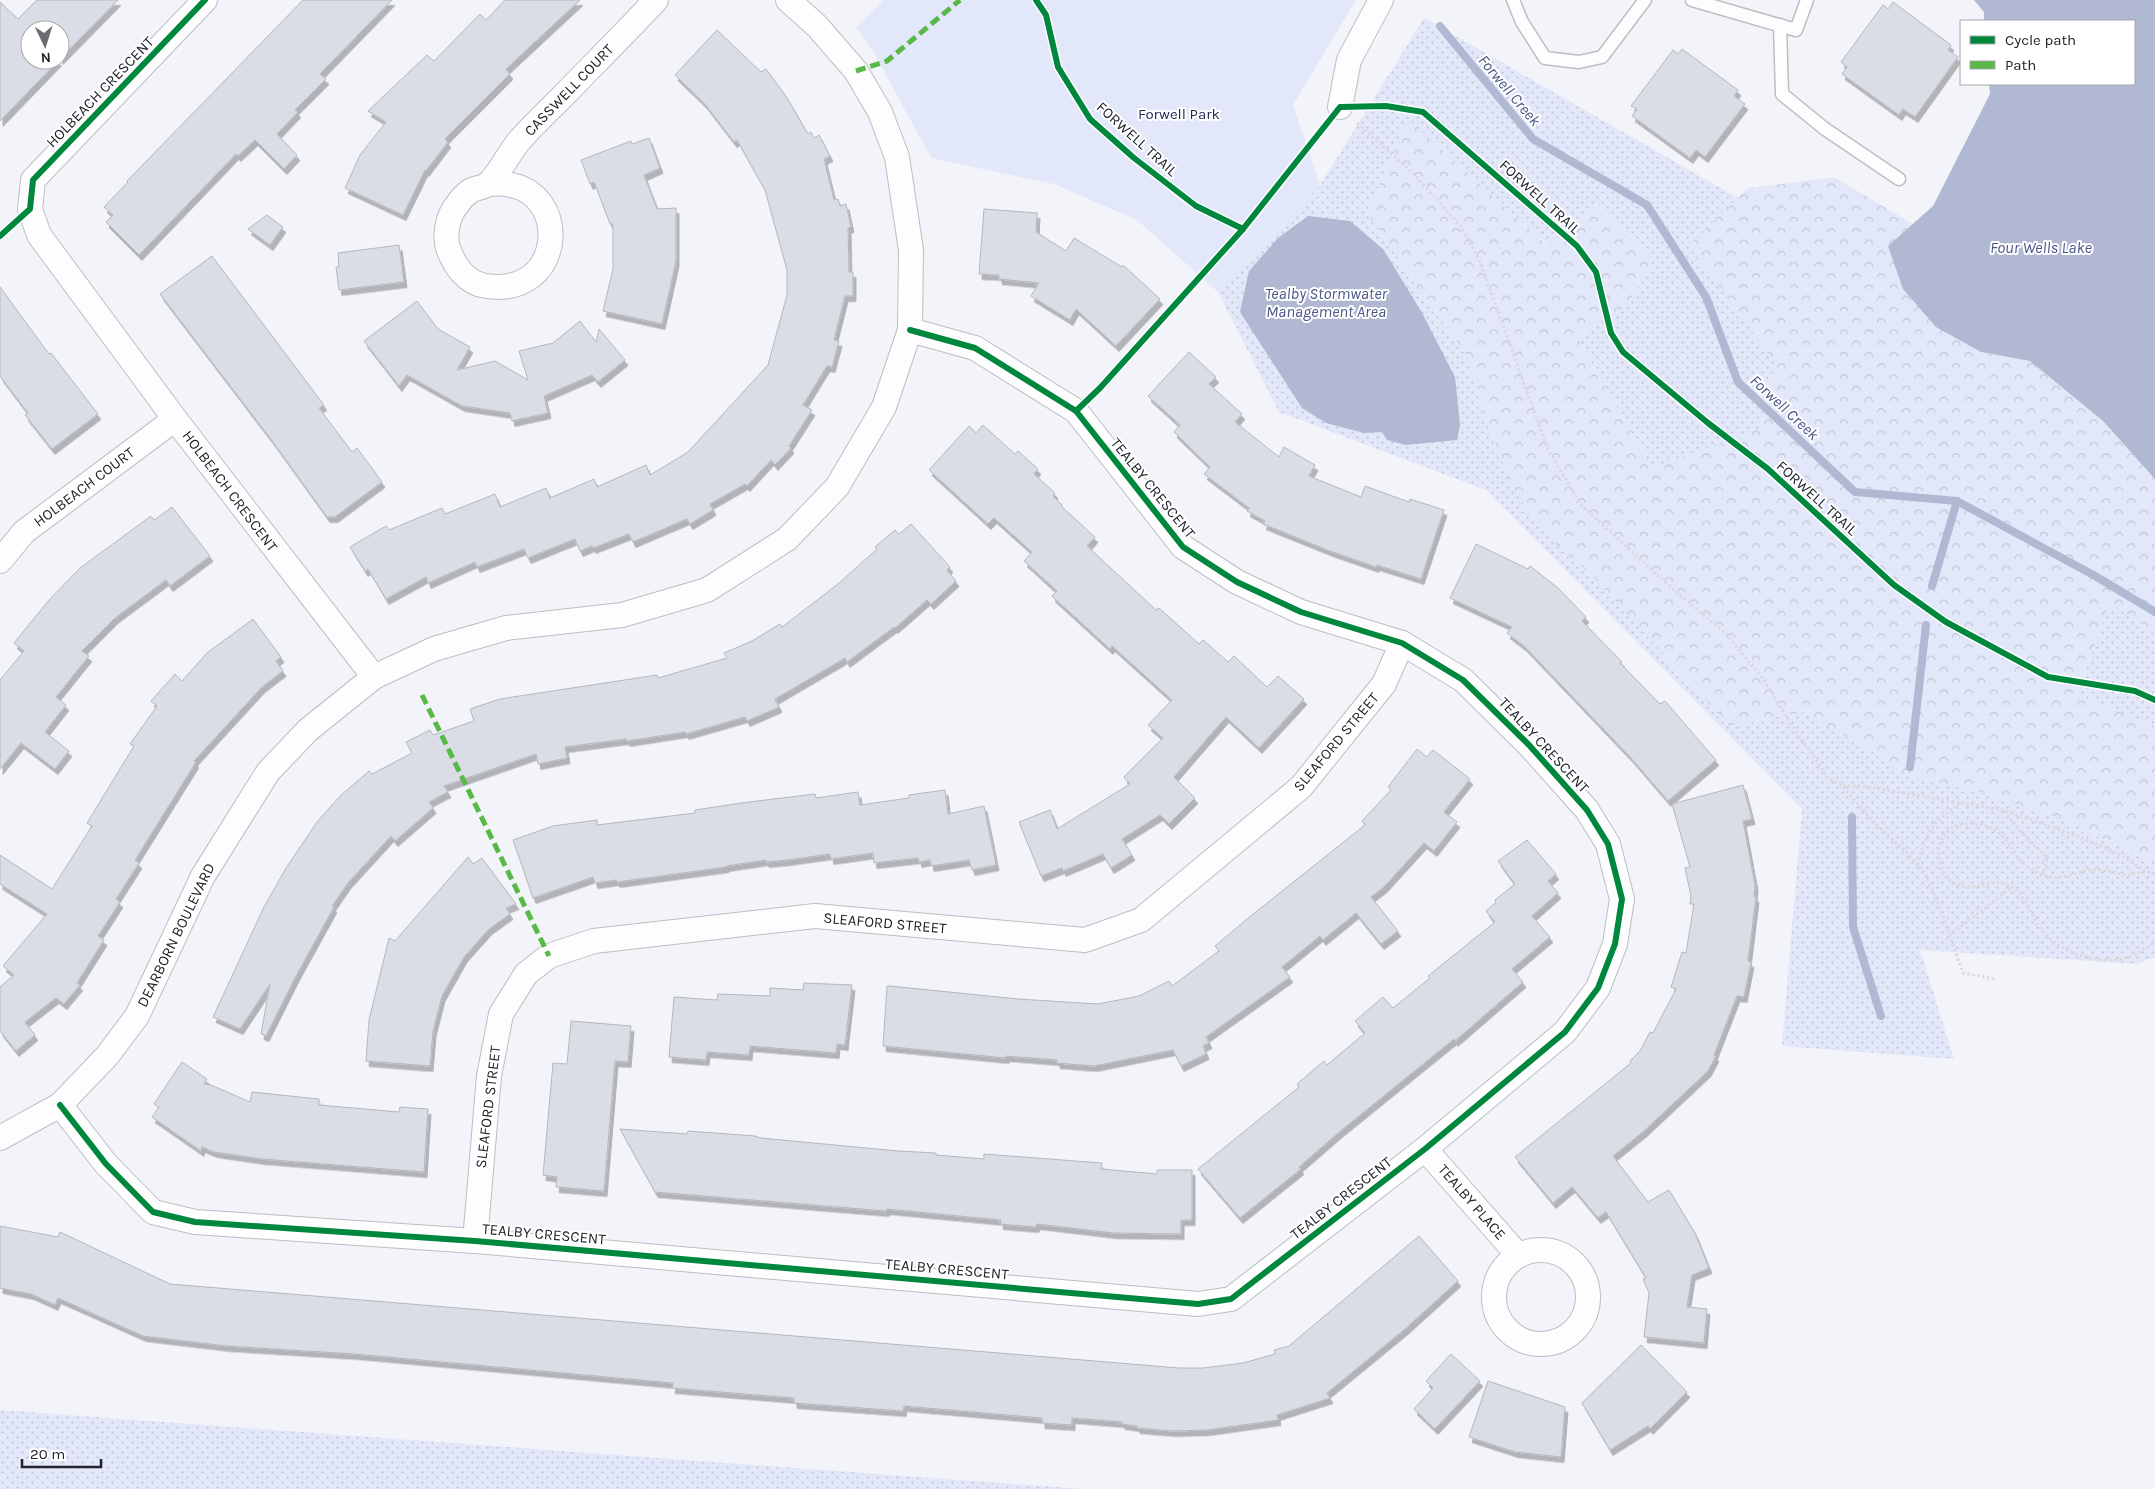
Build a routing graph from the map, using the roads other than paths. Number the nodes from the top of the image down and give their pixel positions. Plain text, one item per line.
1 (205, 0) edge
2 (656, 0) edge
3 (788, 0) edge
4 (1381, 0) edge
5 (1513, 0) edge
6 (1645, 0) edge
7 (1692, 0) edge
8 (1807, 0) edge
9 (1780, 25) junction
10 (1340, 107) road end
11 (1899, 179) dead end
12 (488, 184) junction
13 (910, 330) junction
14 (175, 419) junction
15 (0, 561) edge
16 (1402, 643) junction
17 (374, 677) junction
18 (60, 1105) junction
19 (0, 1138) edge
20 (1425, 1149) junction
21 (475, 1241) junction
22 (1518, 1255) dead end

1 - 14 street, HOLBEACH CRESCENT
2 - 12 street, CASSWELL COURT
3 - 13 street, DEARBORN BOULEVARD
4 - 10 street
5 - 6 lane
7 - 9 lane
8 - 9 lane
9 - 11 lane
12 - 12 street, CASSWELL COURT
13 - 16 street, TEALBY CRESCENT
13 - 17 street, DEARBORN BOULEVARD
14 - 15 street, HOLBEACH COURT
14 - 17 street, HOLBEACH CRESCENT
16 - 20 street, TEALBY CRESCENT
16 - 21 street, SLEAFORD STREET
17 - 18 street, DEARBORN BOULEVARD
18 - 19 street, DEARBORN BOULEVARD
18 - 21 street, TEALBY CRESCENT
20 - 21 street, TEALBY CRESCENT
20 - 22 street, TEALBY PLACE

